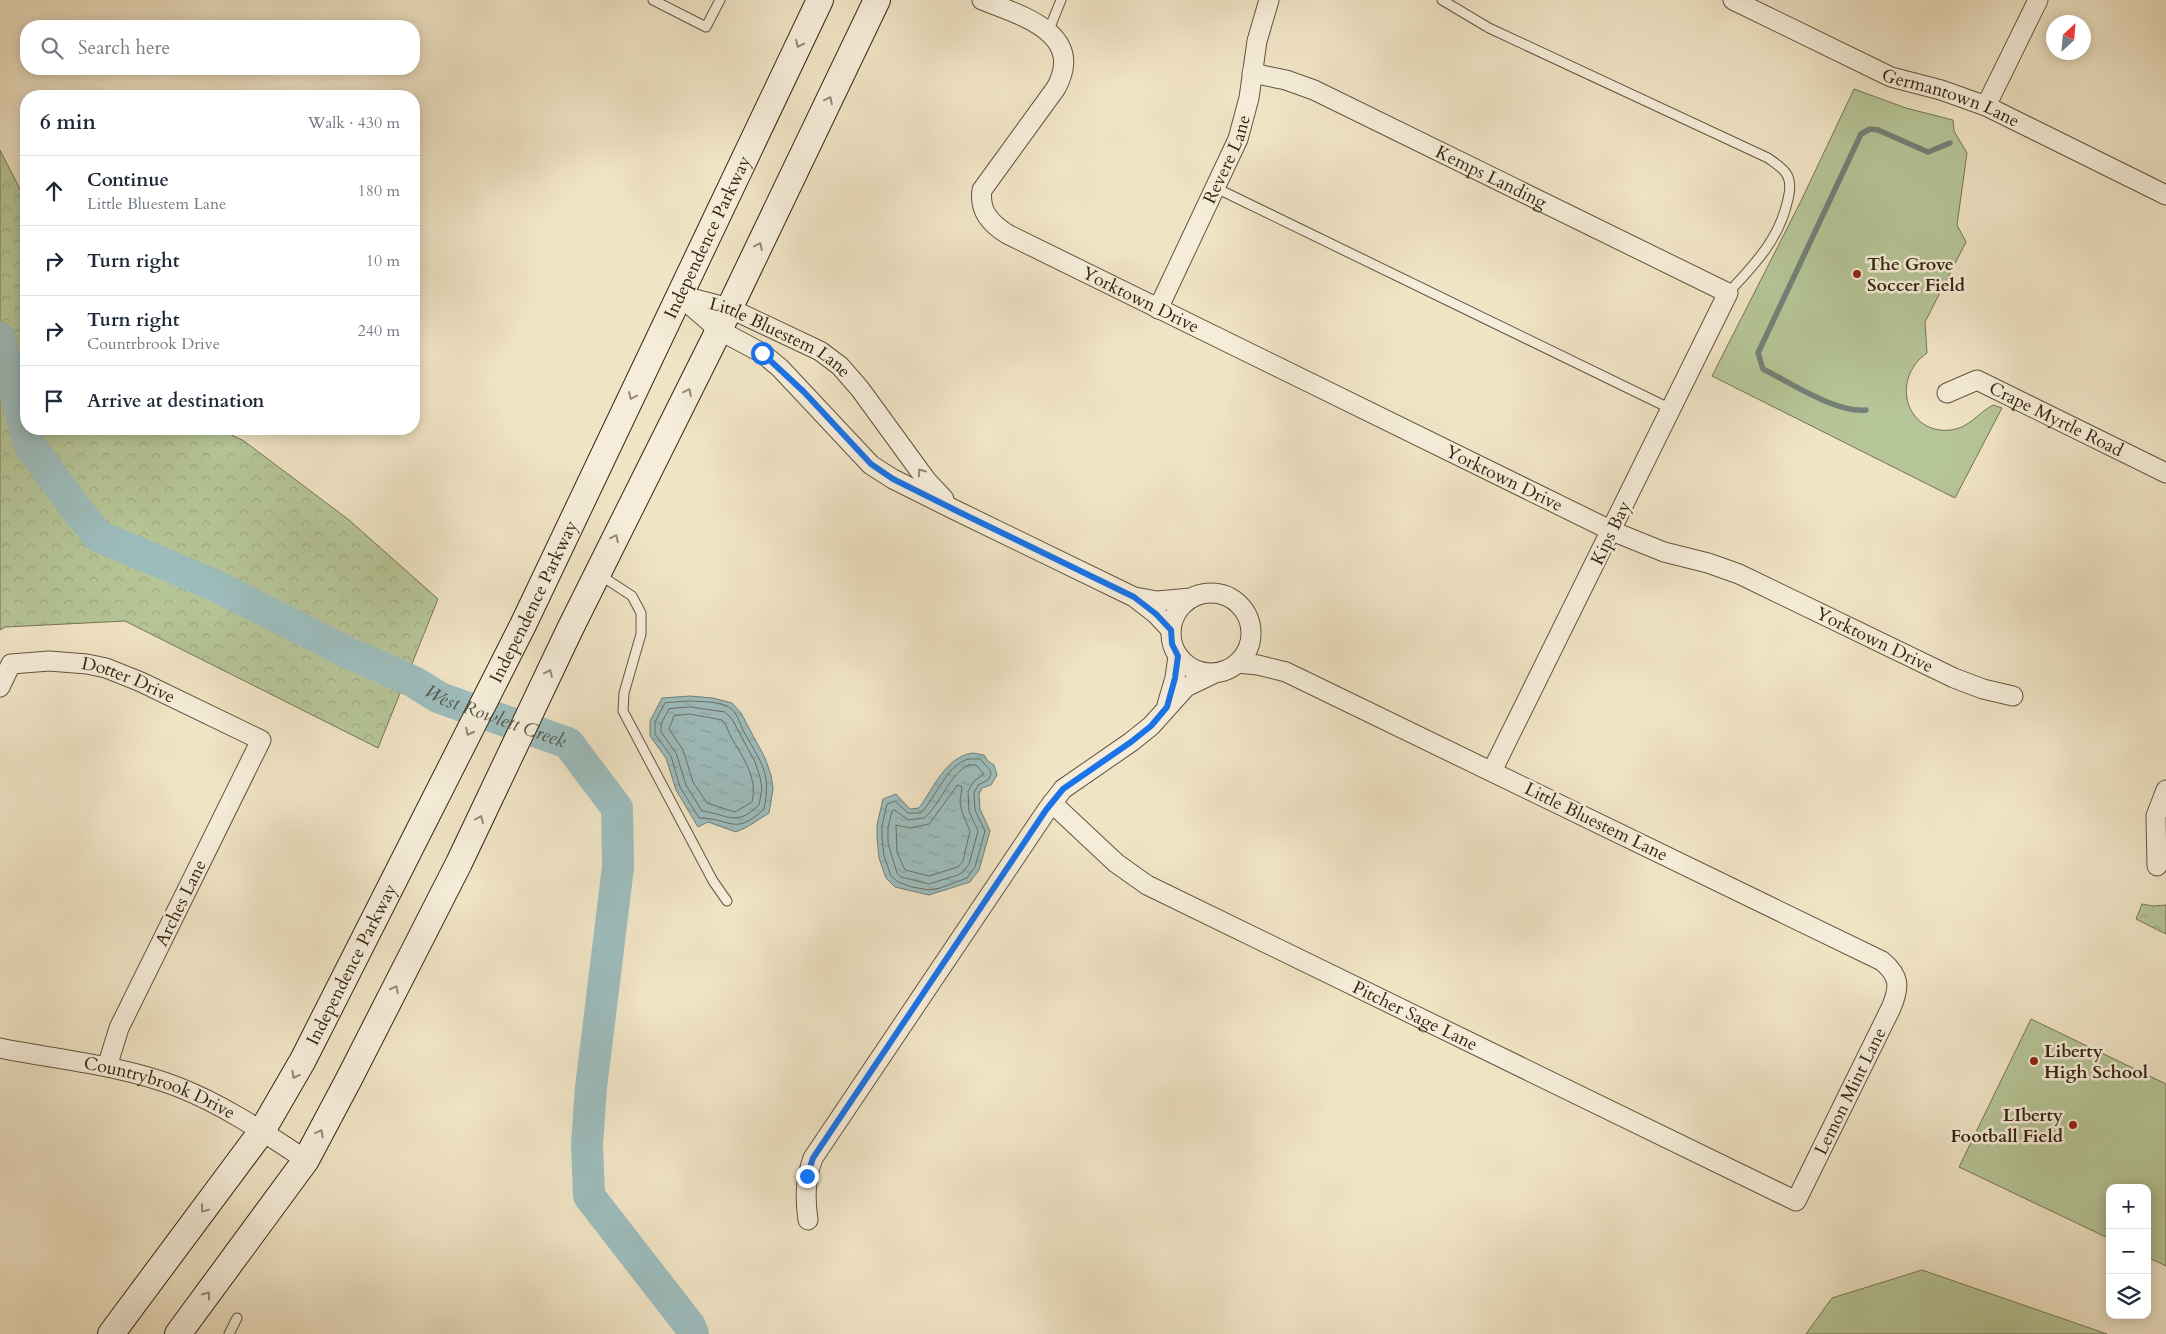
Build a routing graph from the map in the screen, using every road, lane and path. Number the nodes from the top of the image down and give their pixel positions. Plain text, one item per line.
1 (653, 0) edge
2 (720, 0) edge
3 (820, 0) edge
4 (877, 0) edge
5 (982, 0) edge
6 (1061, 0) edge
7 (1269, 0) edge
8 (1442, 0) edge
9 (1734, 0) edge
10 (2038, 0) edge
11 (1006, 4) edge
12 (1048, 32) junction
13 (1252, 73) junction
14 (1986, 106) junction
15 (1216, 188) junction
16 (2166, 195) edge
17 (1728, 293) junction
18 (680, 296) junction
19 (1158, 309) junction
20 (724, 319) junction
21 (1947, 393) dead end
22 (1671, 409) junction
23 (2166, 473) edge
24 (953, 509) junction
25 (1612, 531) junction
26 (598, 574) junction
27 (1134, 597) junction
28 (1191, 598) junction
29 (1250, 627) junction
30 (1171, 630) junction
31 (1178, 656) junction
32 (1238, 663) junction
33 (1286, 672) junction
34 (1213, 674) junction
35 (0, 687) edge
36 (2012, 696) dead end
37 (1167, 707) junction
38 (261, 740) joint
39 (1492, 771) junction
40 (2166, 790) edge
41 (1052, 803) junction
42 (2157, 866) dead end
43 (727, 901) dead end
44 (1896, 980) joint
45 (0, 1048) edge
46 (107, 1067) junction
47 (262, 1131) junction
48 (306, 1160) junction
49 (1796, 1201) joint
50 (808, 1220) dead end
51 (237, 1318) dead end
52 (111, 1334) edge
53 (178, 1334) edge
54 (229, 1334) edge

1 - 2 lane
3 -> 18 main road, Independence Parkway
20 -> 4 main road
5 - 11 street
6 - 12 lane
7 - 13 street, Revere Lane
8 - 17 lane
9 - 14 street, Germantown Lane
10 - 14 street
11 - 12 street
12 - 19 street, Yorktown Drive
13 - 15 street, Revere Lane
13 - 17 street, Kemps Landing
14 - 16 street, Germantown Lane
15 - 19 street, Revere Lane
15 - 22 lane
17 - 22 street, Kips Bay
18 - 20 street, Little Bluestem Lane
18 -> 47 main road, Independence Parkway
19 - 25 street, Yorktown Drive
20 - 24 street, Little Bluestem Lane
24 -> 20 street, Little Bluestem Lane
26 -> 20 main road
21 - 23 street, Crape Myrtle Road
22 - 25 street, Kips Bay
24 - 27 street, Little Bluestem Lane
25 - 36 street, Yorktown Drive
25 - 39 street, Kips Bay
26 - 43 lane
48 -> 26 main road
27 - 28 street, Little Bluestem Lane
27 - 30 street, Little Bluestem Lane
28 - 29 street
28 - 30 street
29 - 32 street
29 - 33 street, Little Bluestem Lane
30 - 31 street
31 - 34 street
31 - 37 street
32 - 33 street, Little Bluestem Lane
32 - 34 street
33 - 39 street, Little Bluestem Lane
34 - 37 street
35 - 38 street, Dotter Drive
37 - 41 street
38 - 46 street, Arches Lane
39 - 44 street, Little Bluestem Lane
40 - 42 street
41 - 49 street, Pitcher Sage Lane
41 - 50 street
44 - 49 street, Lemon Mint Lane
45 - 46 street, Countrybrook Drive
46 - 47 street, Countrybrook Drive
47 - 48 street, Countrybrook Drive
47 -> 52 main road, Independence Parkway
53 -> 48 main road
51 - 54 lane

